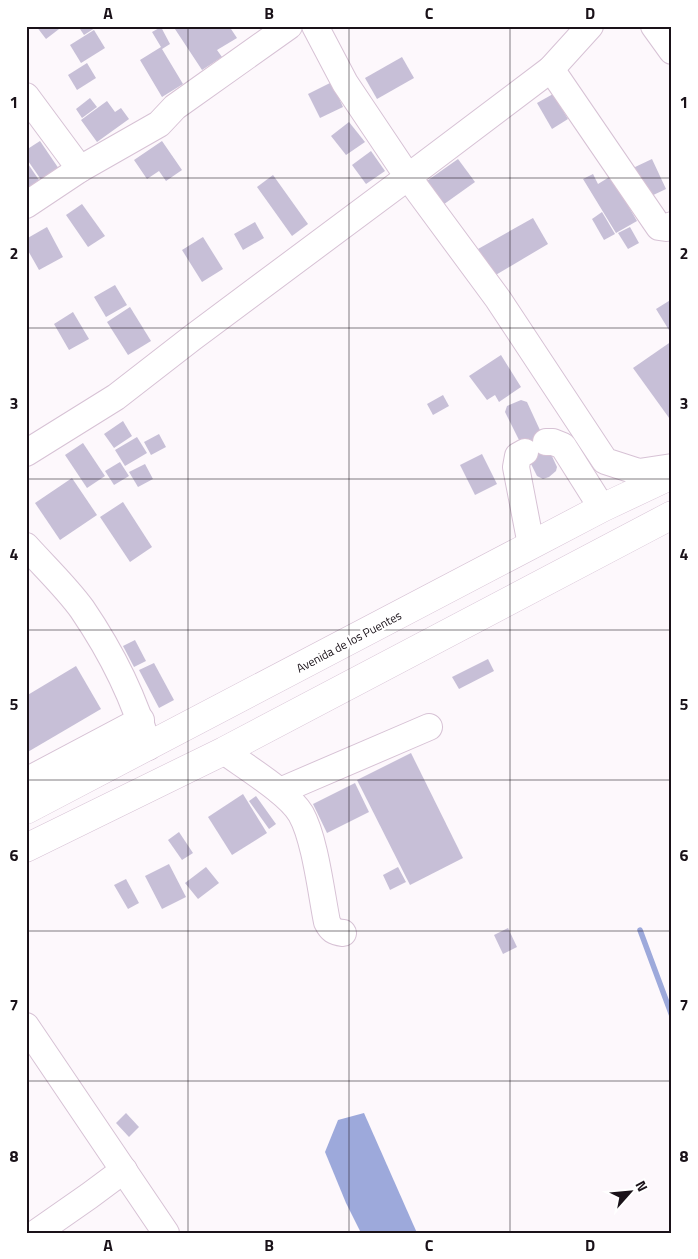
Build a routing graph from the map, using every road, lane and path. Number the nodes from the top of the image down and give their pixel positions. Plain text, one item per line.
1 (289, 26) edge
2 (315, 26) edge
3 (590, 26) edge
4 (654, 26) edge
5 (672, 51) edge
6 (551, 68) junction
7 (26, 96) edge
8 (80, 169) junction
9 (408, 178) junction
10 (26, 205) edge
11 (672, 225) edge
12 (26, 453) edge
13 (672, 467) edge
14 (672, 474) edge
15 (602, 508) junction
16 (672, 515) edge
17 (26, 546) edge
18 (532, 546) junction
19 (141, 720) junction
20 (429, 727) dead end
21 (148, 747) junction
22 (224, 751) junction
23 (26, 780) edge
24 (280, 791) junction
25 (26, 810) edge
26 (26, 848) edge
27 (343, 933) dead end
28 (26, 1026) edge
29 (124, 1170) junction
30 (89, 1196) junction
31 (36, 1233) edge
32 (68, 1233) edge
33 (166, 1233) edge

1 - 8 street
2 - 9 street
3 - 6 street
4 - 5 street
6 - 9 street
6 - 11 street
7 - 8 street
8 - 10 street
9 - 12 street
9 - 13 street
14 - 15 main road, Avenida de los Puentes
15 - 18 main road, Avenida de los Puentes
15 - 18 street
16 - 22 main road
17 - 19 street
18 - 21 main road, Avenida de los Puentes
19 - 21 street
19 - 23 street
20 - 24 street
21 - 25 main road, Avenida de los Puentes
22 - 24 street
22 - 26 main road
24 - 27 street
28 - 29 street
29 - 30 street
29 - 33 street
30 - 31 street
30 - 32 street

